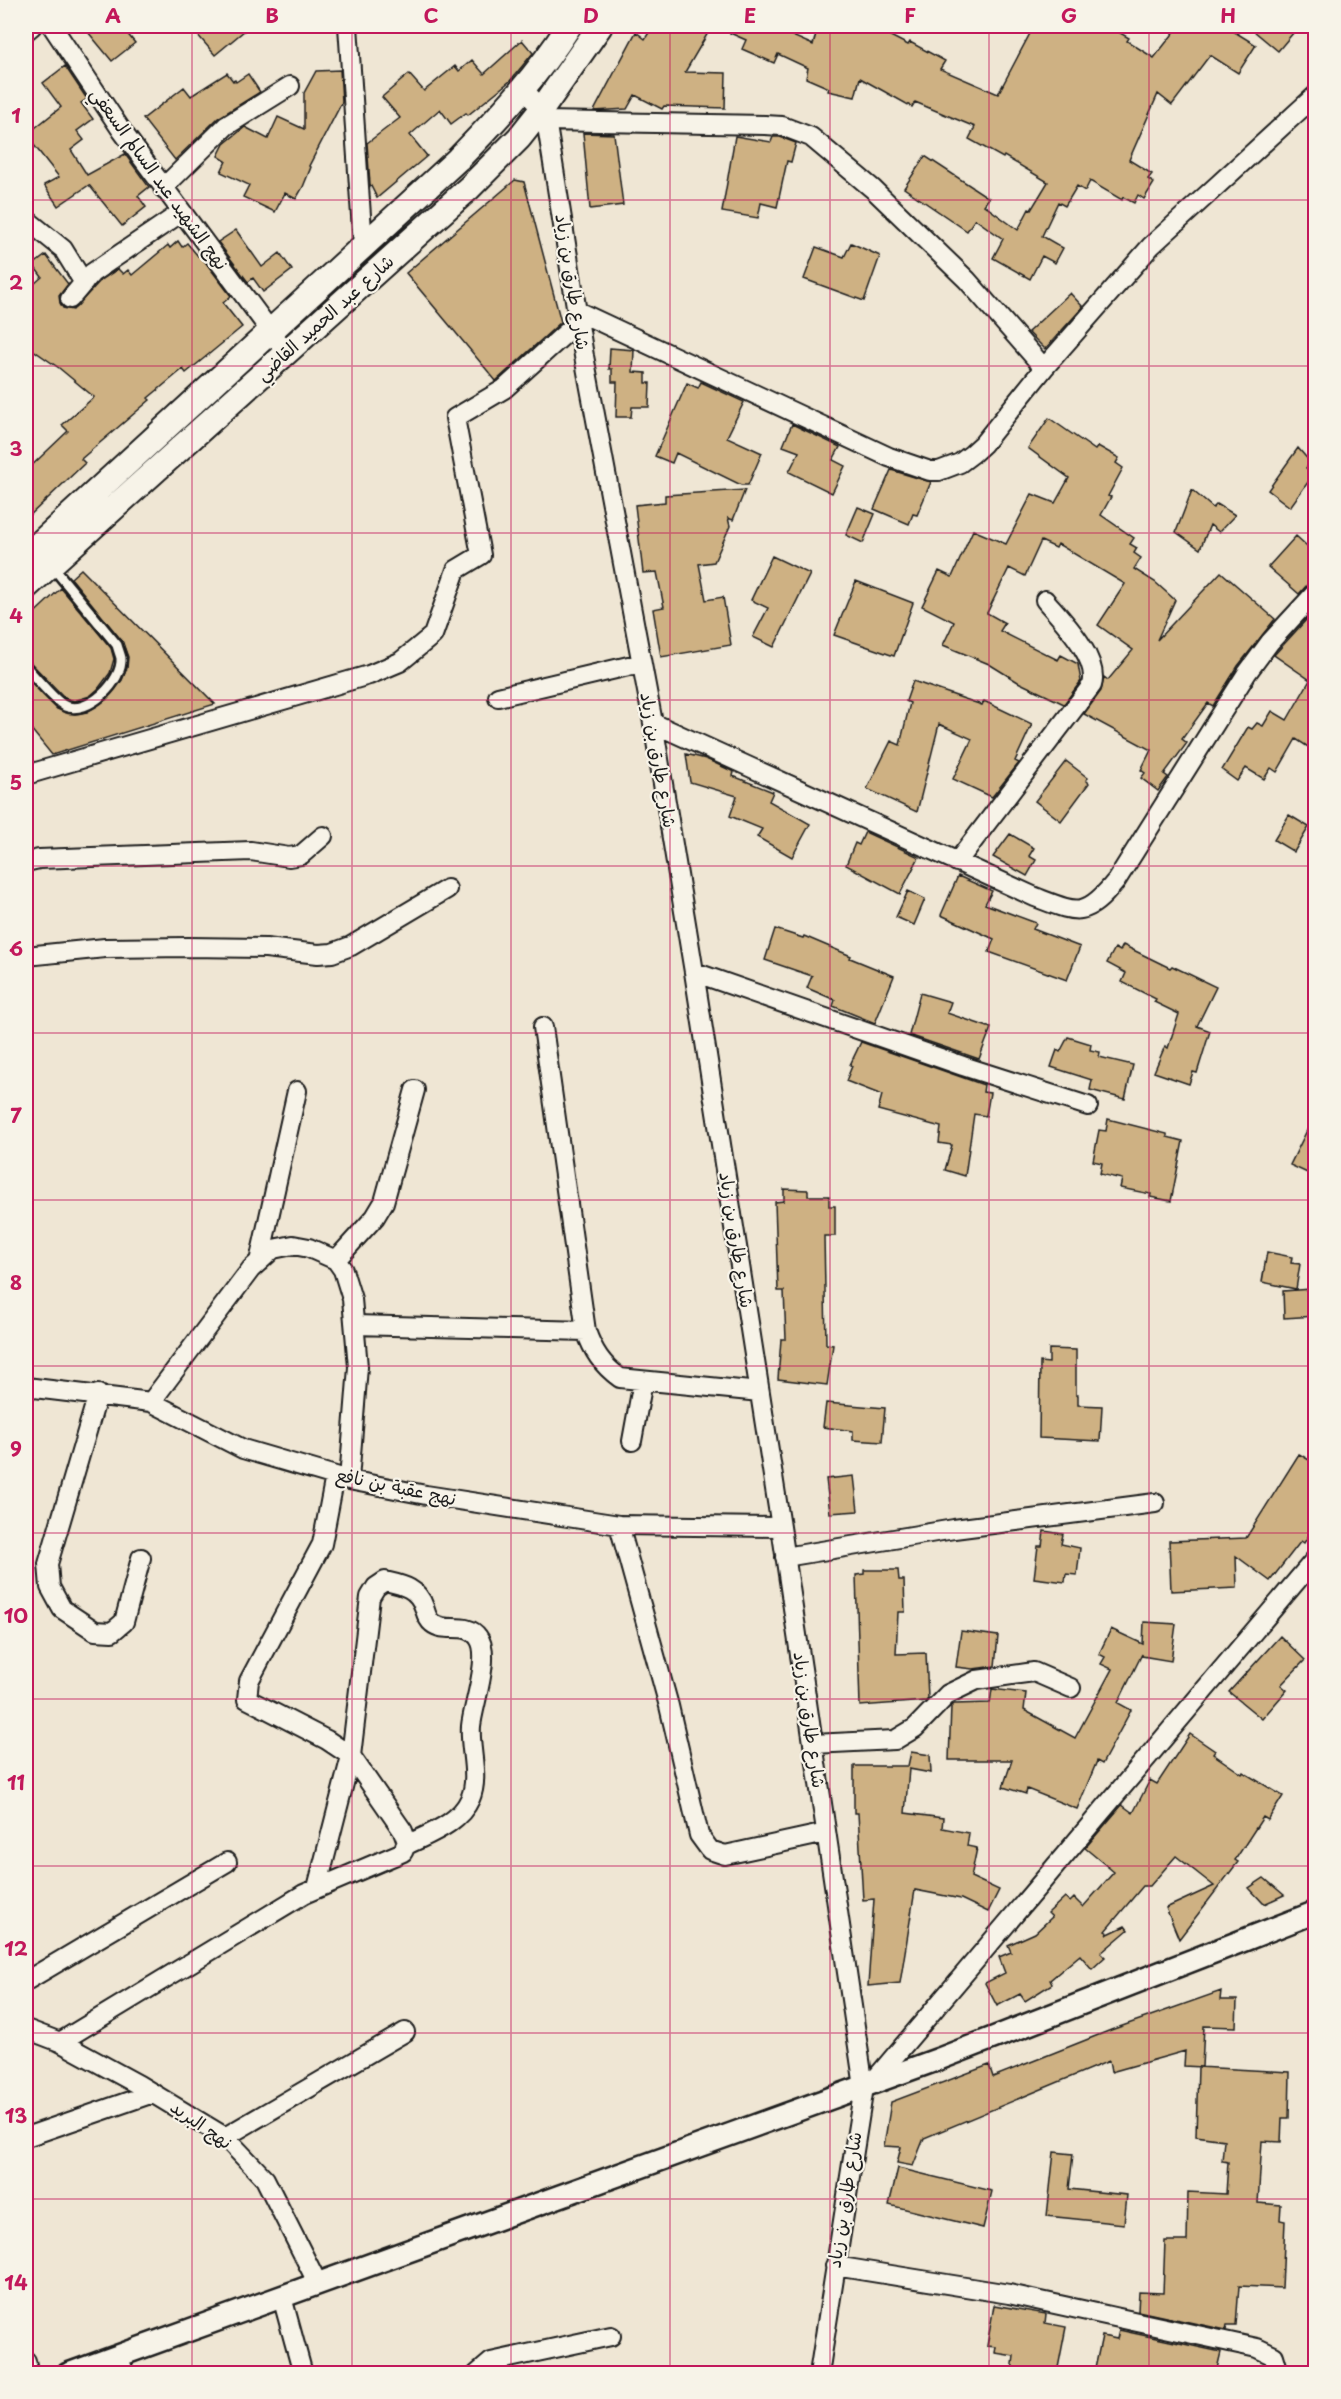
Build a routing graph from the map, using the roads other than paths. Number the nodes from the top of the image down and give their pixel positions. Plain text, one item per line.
1 (32, 26) edge
2 (52, 26) edge
3 (348, 26) edge
4 (569, 26) edge
5 (600, 26) edge
6 (26, 31) edge
7 (290, 86) dead end
8 (523, 89) junction
9 (1316, 95) edge
10 (544, 115) junction
11 (164, 188) junction
12 (182, 212) junction
13 (26, 219) edge
14 (363, 245) junction
15 (84, 283) junction
16 (70, 299) dead end
17 (578, 317) junction
18 (269, 331) junction
19 (286, 352) junction
20 (1044, 368) junction
21 (26, 556) edge
22 (51, 564) junction
23 (26, 587) edge
24 (1316, 592) edge
25 (1045, 600) dead end
26 (641, 663) junction
27 (26, 667) edge
28 (498, 697) dead end
29 (653, 723) junction
30 (26, 774) edge
31 (323, 836) dead end
32 (26, 862) edge
33 (957, 862) junction
34 (447, 889) dead end
35 (26, 956) edge
36 (694, 972) junction
37 (543, 1027) dead end
38 (415, 1090) dead end
39 (297, 1091) dead end
40 (1088, 1106) dead end
41 (336, 1260) junction
42 (259, 1262) junction
43 (355, 1325) junction
44 (586, 1331) junction
45 (643, 1382) junction
46 (26, 1387) edge
47 (760, 1392) junction
48 (98, 1394) junction
49 (151, 1402) junction
50 (632, 1441) dead end
51 (342, 1478) junction
52 (1155, 1503) dead end
53 (619, 1525) junction
54 (781, 1527) junction
55 (785, 1557) junction
56 (141, 1558) dead end
57 (1316, 1558) edge
58 (1071, 1688) dead end
59 (813, 1744) junction
60 (351, 1755) junction
61 (826, 1833) junction
62 (405, 1846) junction
63 (227, 1862) dead end
64 (317, 1888) junction
65 (1316, 1912) edge
66 (26, 1981) edge
67 (26, 2029) edge
68 (405, 2032) dead end
69 (60, 2042) junction
70 (867, 2085) junction
71 (153, 2093) junction
72 (26, 2137) edge
73 (225, 2137) junction
74 (835, 2266) junction
75 (318, 2284) junction
76 (282, 2297) junction
77 (611, 2336) dead end
78 (26, 2361) edge
79 (122, 2365) edge
80 (29, 2373) edge
81 (68, 2373) edge
82 (303, 2373) edge
83 (477, 2373) edge
84 (819, 2373) edge
85 (1276, 2373) edge

1 - 6 street
2 - 11 street, نهج الشهيد عبد السالم السعفي
3 - 14 street
4 - 8 main road, شارع عبد الحميد القاضي
5 - 10 main road, شارع عبد الحميد القاضي
7 - 11 street
8 - 10 street
8 - 14 main road, شارع عبد الحميد القاضي
9 - 20 street
10 - 17 street, شارع طارق بن زياد
10 - 19 main road, شارع عبد الحميد القاضي
10 - 20 street
11 - 12 street, نهج الشهيد عبد السالم السعفي
12 - 15 street
12 - 18 street, نهج الشهيد عبد السالم السعفي
13 - 15 street
14 - 18 main road, شارع عبد الحميد القاضي
15 - 16 street
17 - 20 street
17 - 26 street, شارع طارق بن زياد
17 - 30 street
18 - 19 street, نهج الشهيد عبد السالم السعفي
18 - 21 main road, شارع عبد الحميد القاضي
19 - 22 main road, شارع عبد الحميد القاضي
22 - 23 main road, شارع عبد الحميد القاضي
22 - 27 lane
24 - 33 street
25 - 33 street
26 - 28 street
26 - 29 street, شارع طارق بن زياد
29 - 33 street
29 - 36 street, شارع طارق بن زياد
31 - 32 street
34 - 35 street
36 - 40 street
36 - 47 street, شارع طارق بن زياد
37 - 44 street
38 - 41 street
39 - 42 street
41 - 42 street
41 - 43 street
42 - 49 street
43 - 44 street
43 - 51 street
44 - 45 street
45 - 47 street
45 - 50 street
46 - 48 street, نهج عقبة بن نافع
47 - 54 street, شارع طارق بن زياد
48 - 49 street, نهج عقبة بن نافع
48 - 56 street
49 - 51 street, نهج عقبة بن نافع
51 - 53 street, نهج عقبة بن نافع
51 - 60 street
52 - 55 street
53 - 54 street, نهج عقبة بن نافع
53 - 61 street
54 - 55 street, شارع طارق بن زياد
55 - 59 street, شارع طارق بن زياد
57 - 70 street
58 - 59 street
59 - 61 street, شارع طارق بن زياد
60 - 62 street
60 - 62 street
60 - 64 street
61 - 70 street, شارع طارق بن زياد
62 - 64 street
63 - 66 street
64 - 69 street
65 - 70 street
67 - 69 street, نهج البريد
68 - 73 street
69 - 71 street, نهج البريد
70 - 74 street, شارع طارق بن زياد
70 - 75 street
71 - 72 street
71 - 73 street, نهج البريد
73 - 75 street, نهج البريد
74 - 84 street, شارع طارق بن زياد
74 - 85 street
75 - 76 street
76 - 79 street
76 - 82 street
77 - 83 street
78 - 80 street
79 - 81 street

